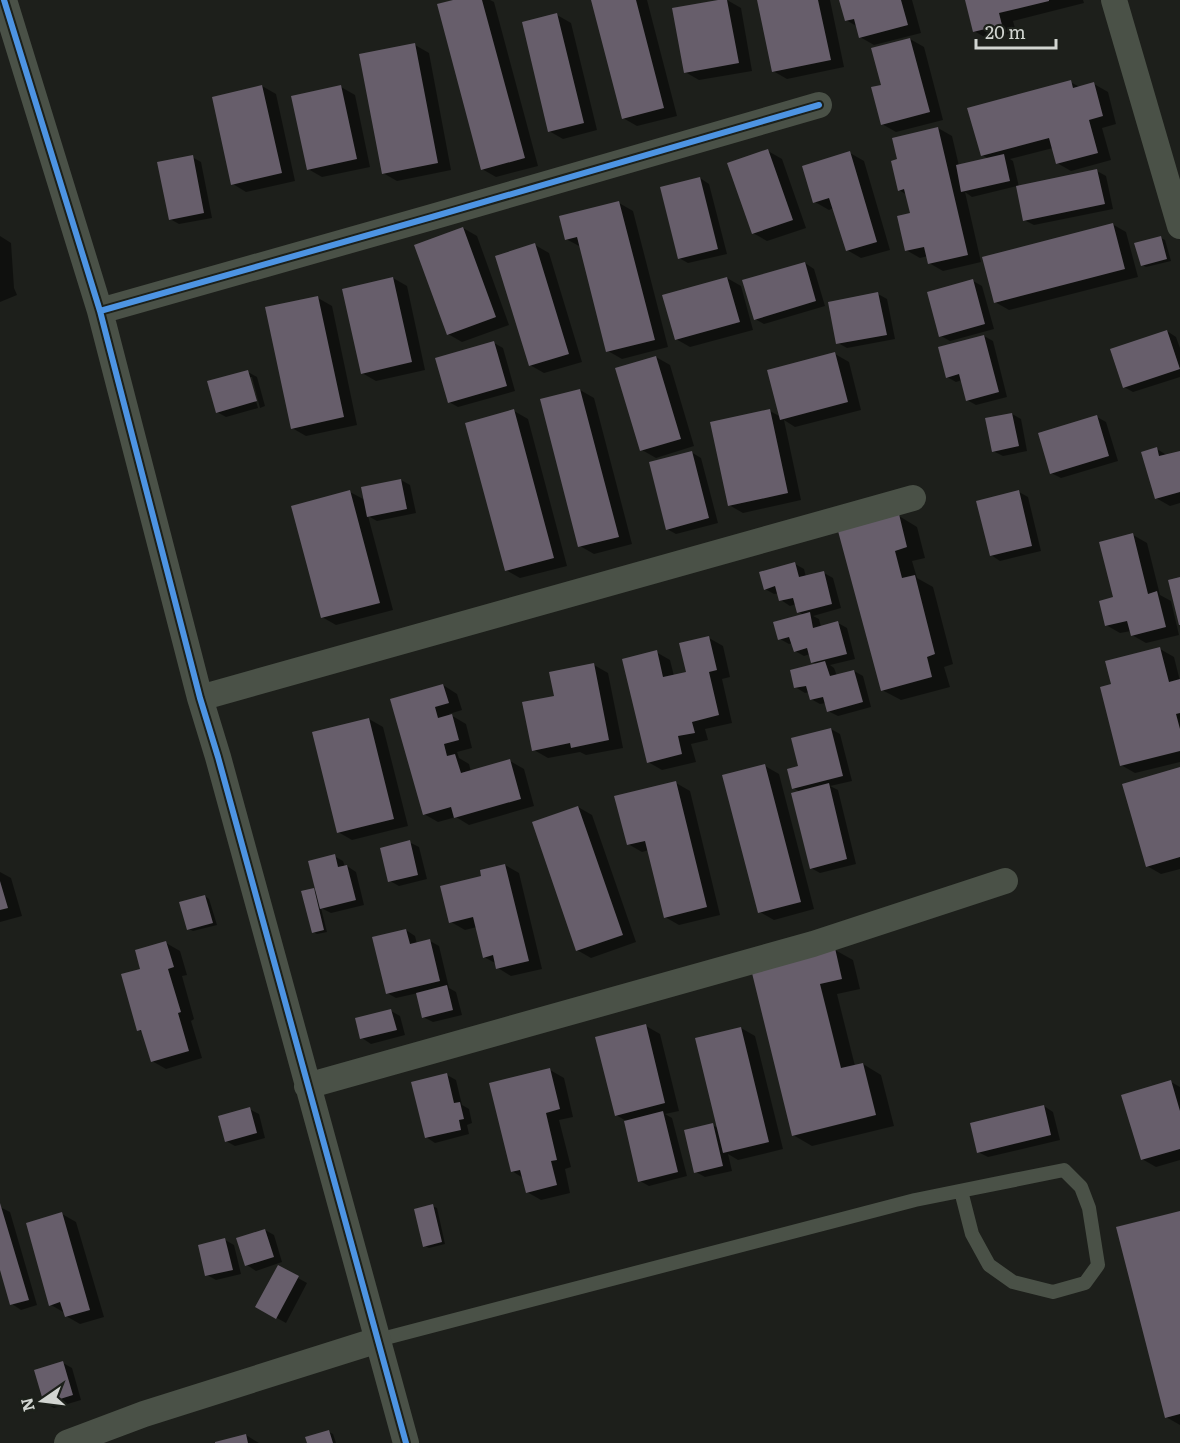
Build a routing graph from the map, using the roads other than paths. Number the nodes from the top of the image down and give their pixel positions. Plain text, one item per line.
1 (4, 0) edge
2 (1114, 0) edge
3 (819, 105) dead end
4 (1180, 226) edge
5 (100, 311) junction
6 (913, 498) dead end
7 (200, 698) junction
8 (1005, 881) dead end
9 (308, 1086) junction
10 (961, 1191) junction
11 (378, 1340) junction
12 (67, 1443) edge
13 (406, 1443) edge

1 - 5 street
2 - 4 street
3 - 5 street
5 - 7 street
6 - 7 street
7 - 9 street
8 - 9 street
9 - 11 street
10 - 10 lane
10 - 11 lane
11 - 12 street
11 - 13 street

